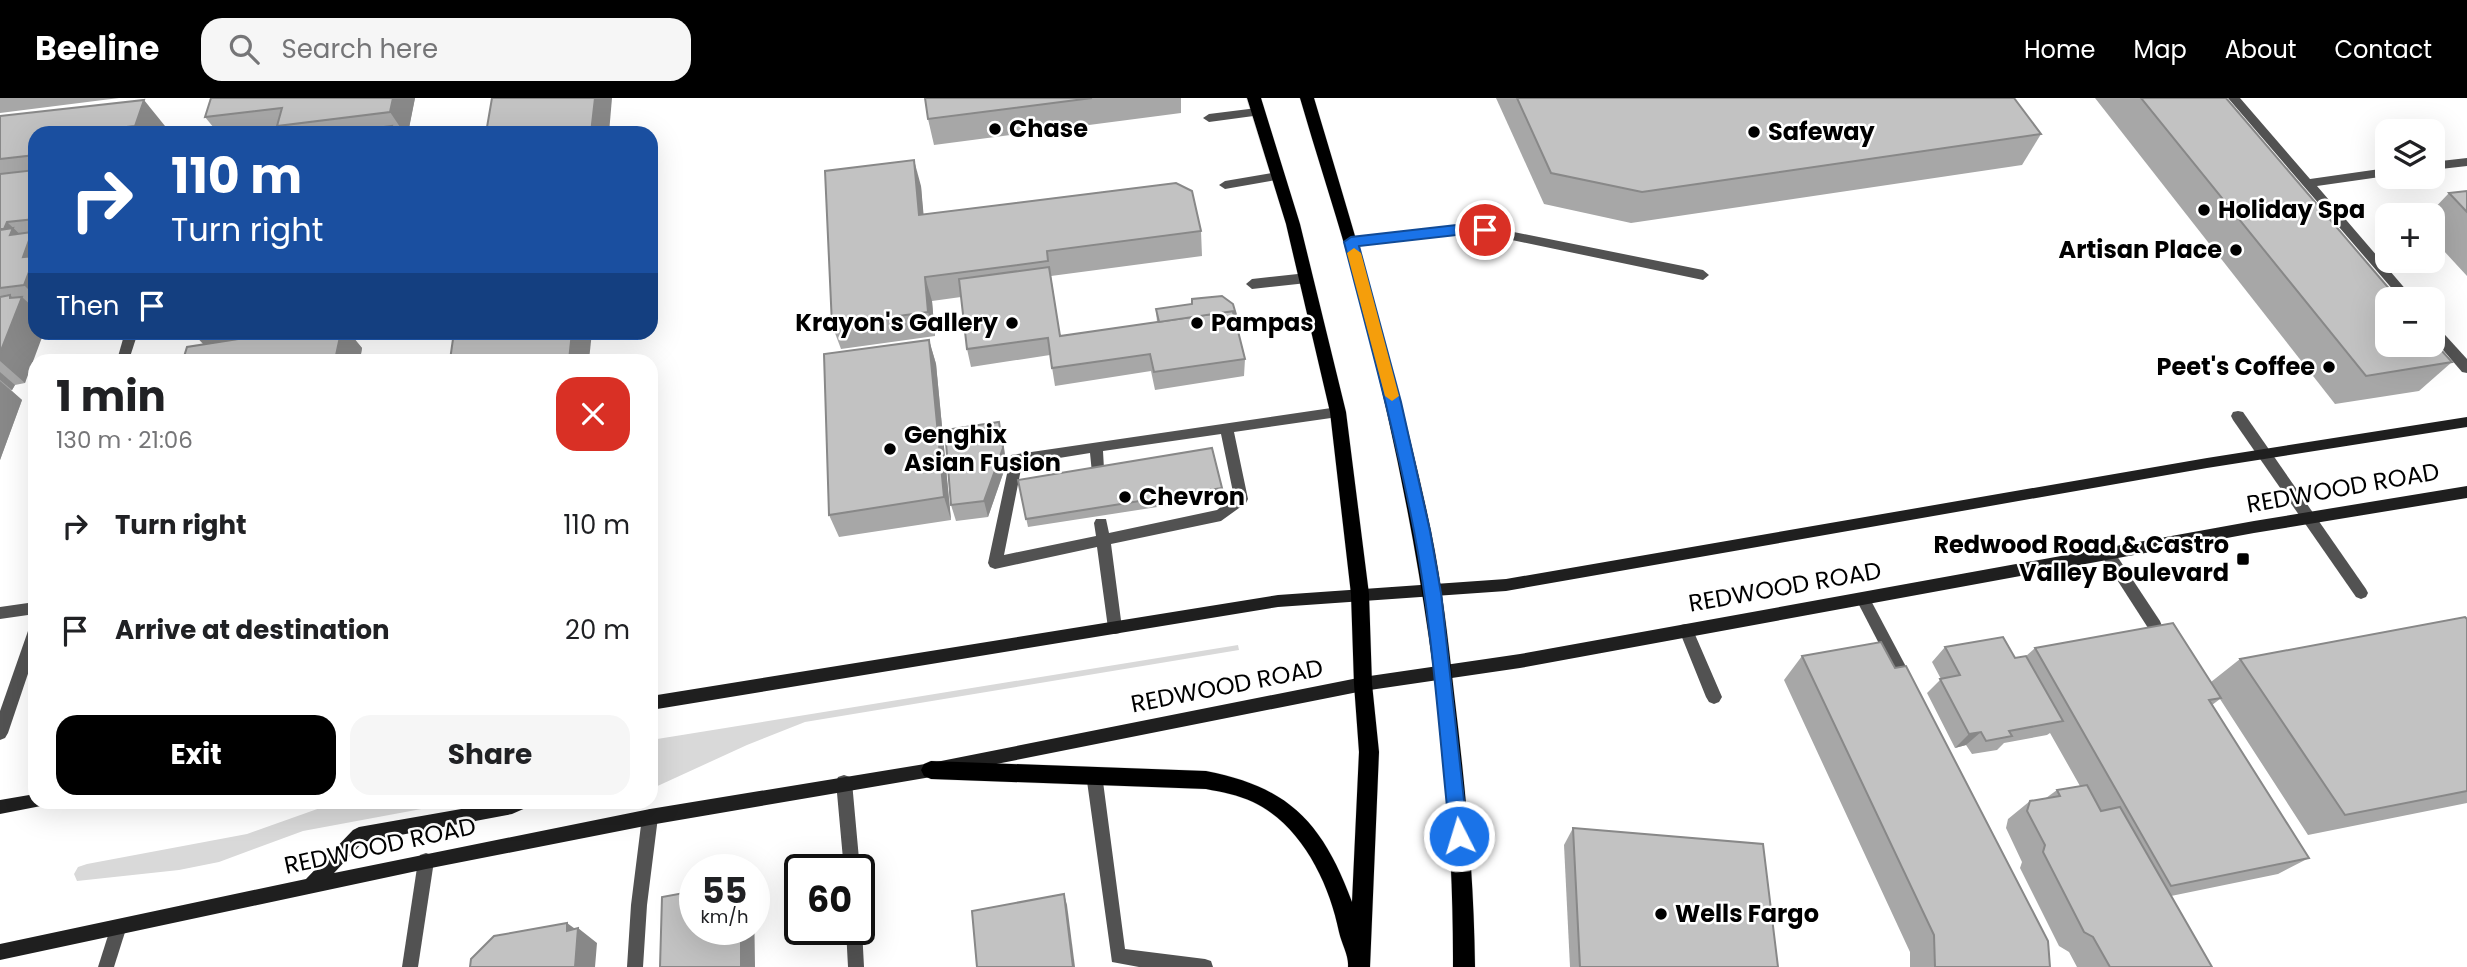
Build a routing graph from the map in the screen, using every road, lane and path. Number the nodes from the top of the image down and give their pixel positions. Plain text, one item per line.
1 (1307, 98) edge
2 (2234, 98) edge
3 (1256, 105) edge
4 (1209, 118) dead end
5 (2467, 162) edge
6 (2445, 165) edge
7 (2375, 174) edge
8 (1278, 176) junction
9 (2308, 183) junction
10 (1224, 185) dead end
11 (1351, 242) junction
12 (1703, 275) dead end
13 (1307, 278) junction
14 (1252, 284) dead end
15 (2397, 287) edge
16 (2445, 343) edge
17 (2467, 368) edge
18 (1338, 412) junction
19 (2238, 416) dead end
20 (2467, 422) edge
21 (1226, 427) junction
22 (1096, 447) junction
23 (2264, 455) junction
24 (1097, 469) edge
25 (2467, 492) edge
26 (2309, 520) junction
27 (1101, 523) dead end
28 (1104, 540) junction
29 (2108, 554) junction
30 (1433, 593) junction
31 (2361, 593) dead end
32 (1360, 594) junction
33 (1863, 599) junction
34 (28, 609) edge
35 (0, 613) edge
36 (2155, 626) edge
37 (1115, 628) junction
38 (1686, 630) junction
39 (28, 651) edge
40 (1440, 671) junction
41 (1363, 684) junction
42 (1913, 695) edge
43 (1714, 697) dead end
44 (658, 702) edge
45 (0, 733) edge
46 (931, 770) junction
47 (1094, 774) junction
48 (844, 782) junction
49 (28, 802) edge
50 (0, 807) edge
51 (501, 809) edge
52 (650, 817) junction
53 (851, 854) edge
54 (426, 861) junction
55 (311, 885) junction
56 (118, 929) junction
57 (855, 945) edge
58 (0, 952) edge
59 (1115, 961) edge
60 (106, 967) edge
61 (410, 967) edge
62 (635, 967) edge
63 (856, 967) edge
64 (1196, 967) edge
65 (1357, 967) edge
66 (1464, 967) edge

1 - 11 main road
2 - 9 street
3 - 4 street
3 - 8 main road
5 - 6 street
7 - 9 street
8 - 10 street
8 - 13 main road
9 - 15 street
11 - 12 street
11 - 30 main road
13 - 14 street
13 - 18 main road
16 - 17 street
18 - 21 street
18 - 32 main road
19 - 23 street
20 - 23 main road, REDWOOD ROAD
21 - 22 street
21 - 28 street
22 - 24 street
22 - 28 street
23 - 26 street
23 - 30 main road, REDWOOD ROAD
25 - 26 main road, REDWOOD ROAD
26 - 29 main road, REDWOOD ROAD
26 - 31 street
27 - 28 street
28 - 37 street
29 - 33 main road, REDWOOD ROAD
29 - 36 street
30 - 32 main road, REDWOOD ROAD
30 - 40 main road
32 - 37 main road, REDWOOD ROAD
32 - 41 main road
33 - 38 main road, REDWOOD ROAD
33 - 42 street
34 - 35 street
37 - 44 main road, REDWOOD ROAD
38 - 40 main road, REDWOOD ROAD
38 - 43 street
39 - 45 street
40 - 41 main road, REDWOOD ROAD
40 - 66 main road
41 - 46 main road, REDWOOD ROAD
41 - 65 main road
46 - 47 main road
46 - 48 main road, REDWOOD ROAD
47 - 59 street
47 - 65 main road
48 - 52 main road, REDWOOD ROAD
48 - 53 street
49 - 50 main road
51 - 55 main road
52 - 54 main road, REDWOOD ROAD
52 - 62 street
54 - 55 main road, REDWOOD ROAD
54 - 61 street
55 - 56 main road, REDWOOD ROAD
56 - 58 main road, REDWOOD ROAD
56 - 60 street
57 - 63 street
59 - 64 street

